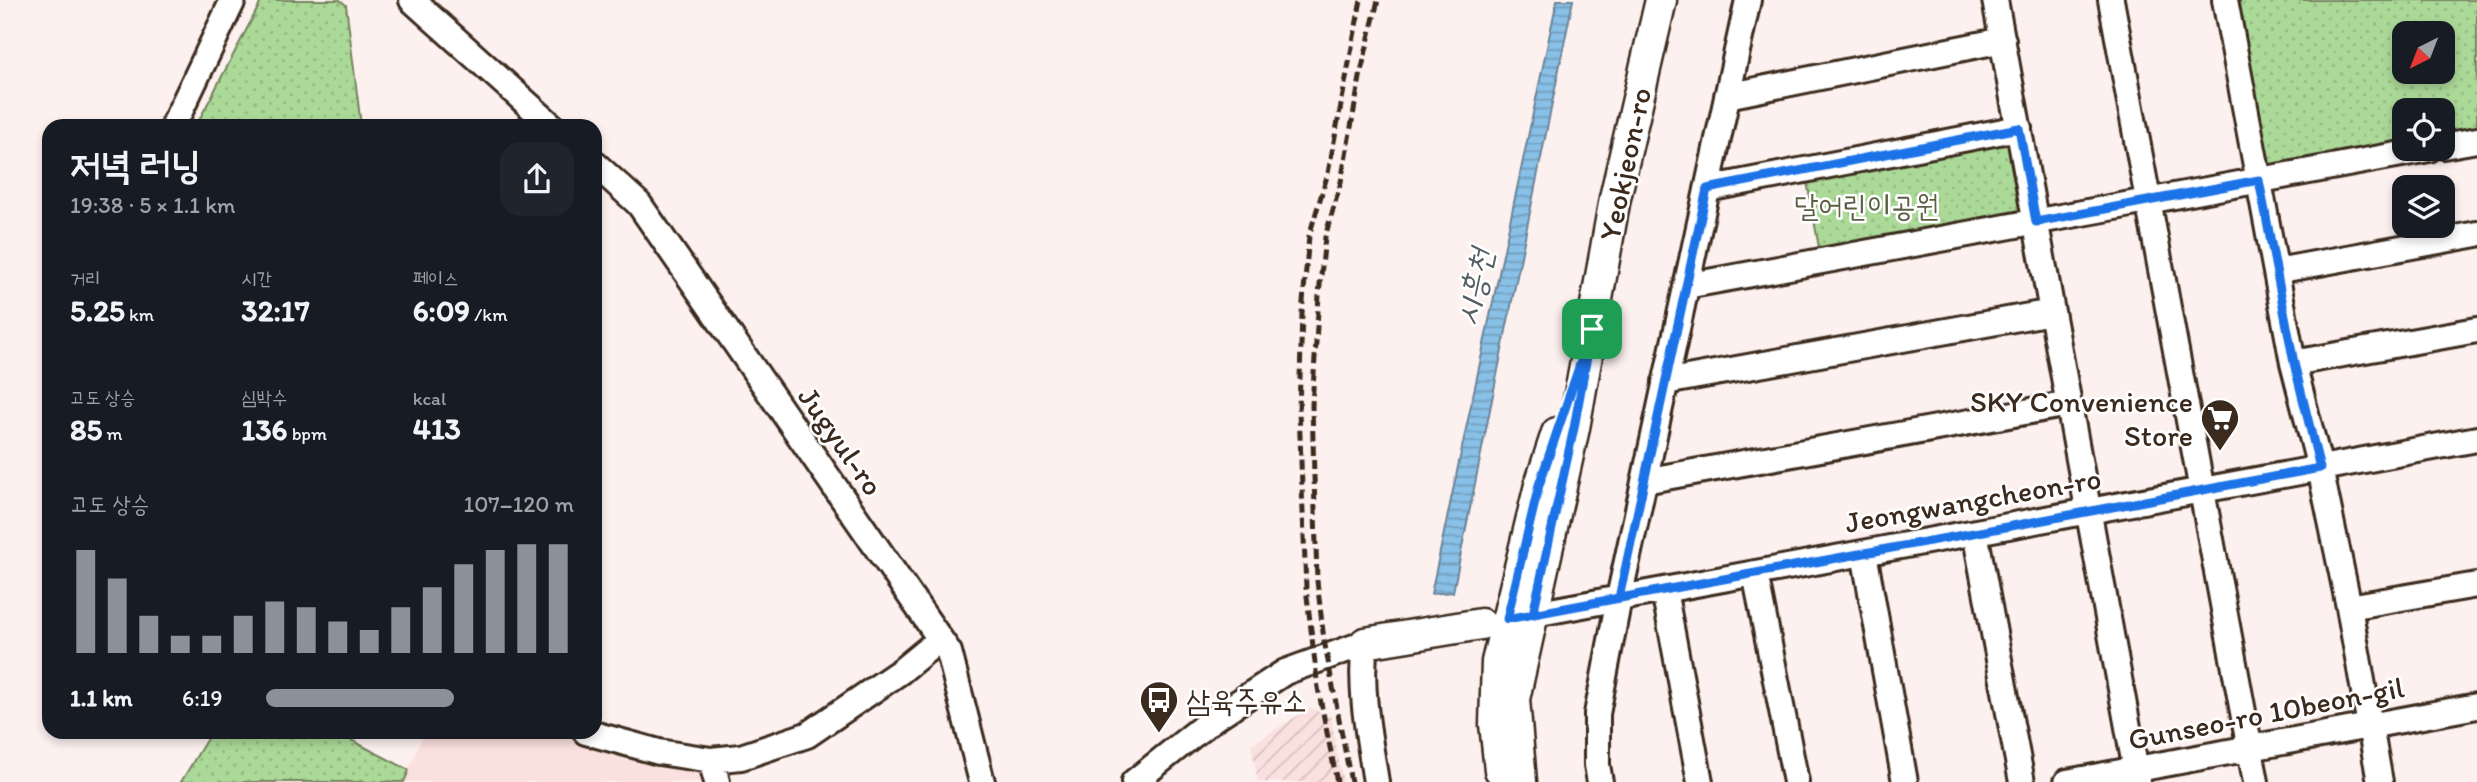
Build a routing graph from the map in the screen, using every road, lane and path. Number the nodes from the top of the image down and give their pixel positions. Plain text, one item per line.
1 (233, 0) edge
2 (412, 0) edge
3 (1661, 0) edge
4 (1748, 0) edge
5 (1995, 0) edge
6 (2111, 0) edge
7 (2225, 0) edge
8 (2003, 40) junction
9 (1727, 96) junction
10 (176, 119) edge
11 (544, 119) edge
12 (2019, 128) junction
13 (2477, 140) edge
14 (2455, 144) edge
15 (2392, 156) edge
16 (602, 170) edge
17 (2259, 180) junction
18 (1707, 189) junction
19 (2148, 201) junction
20 (2036, 222) junction
21 (2477, 234) edge
22 (2276, 271) junction
23 (1686, 286) junction
24 (2052, 312) junction
25 (2477, 330) edge
26 (2294, 363) junction
27 (1665, 382) junction
28 (2069, 404) junction
29 (2477, 439) edge
30 (2320, 468) junction
31 (1644, 481) junction
32 (2202, 490) junction
33 (2088, 511) junction
34 (1975, 532) junction
35 (1864, 553) junction
36 (1755, 573) junction
37 (2477, 585) edge
38 (1664, 590) junction
39 (1619, 598) junction
40 (2349, 607) junction
41 (1507, 619) junction
42 (940, 639) junction
43 (1365, 643) junction
44 (2477, 706) edge
45 (2370, 724) junction
46 (602, 736) edge
47 (2249, 749) junction
48 (714, 771) edge
49 (2136, 776) edge
50 (982, 782) edge
51 (1135, 782) edge
52 (1376, 782) edge
53 (1502, 782) edge
54 (1521, 782) edge
55 (1600, 782) edge
56 (1700, 782) edge
57 (1796, 782) edge
58 (1905, 782) edge
59 (2022, 782) edge
60 (2067, 782) edge
61 (2256, 782) edge
62 (2380, 782) edge

1 - 10 street
2 - 11 street
3 - 41 main road, Yeokjeon-ro
4 - 9 street
5 - 8 street
6 - 19 street
7 - 17 street
8 - 9 street
8 - 12 street
9 - 18 street
12 - 18 street
12 - 20 street
13 - 14 street
15 - 17 street
16 - 42 street, Jugyul-ro
17 - 19 street
17 - 22 street
18 - 23 street
19 - 20 street
19 - 32 street
20 - 23 street
20 - 24 street
21 - 22 street
22 - 26 street
23 - 27 street
24 - 27 street
24 - 28 street
25 - 26 street
26 - 30 street
27 - 31 street
28 - 31 street
28 - 33 street
29 - 30 street, Jeongwangcheon-ro
30 - 32 street, Jeongwangcheon-ro
30 - 40 street
31 - 39 street
32 - 33 street, Jeongwangcheon-ro
32 - 47 street
33 - 34 street, Jeongwangcheon-ro
33 - 49 street
34 - 35 street, Jeongwangcheon-ro
34 - 59 street
35 - 36 street, Jeongwangcheon-ro
35 - 58 street
36 - 38 street, Jeongwangcheon-ro
36 - 57 street
37 - 40 street
38 - 39 street, Jeongwangcheon-ro
38 - 56 street
39 - 41 street, Jeongwangcheon-ro
39 - 55 street
40 - 45 street
41 - 43 main road
41 - 53 main road, Yeokjeon-ro
41 - 54 main road, Yeokjeon-ro
42 - 48 street
42 - 50 street, Jugyul-ro
43 - 51 street
43 - 52 street
44 - 45 street, Gunseo-ro 10beon-gil
45 - 47 street, Gunseo-ro 10beon-gil
45 - 62 street
46 - 48 street
47 - 49 street, Gunseo-ro 10beon-gil
47 - 61 street
49 - 60 street, Gunseo-ro 10beon-gil

